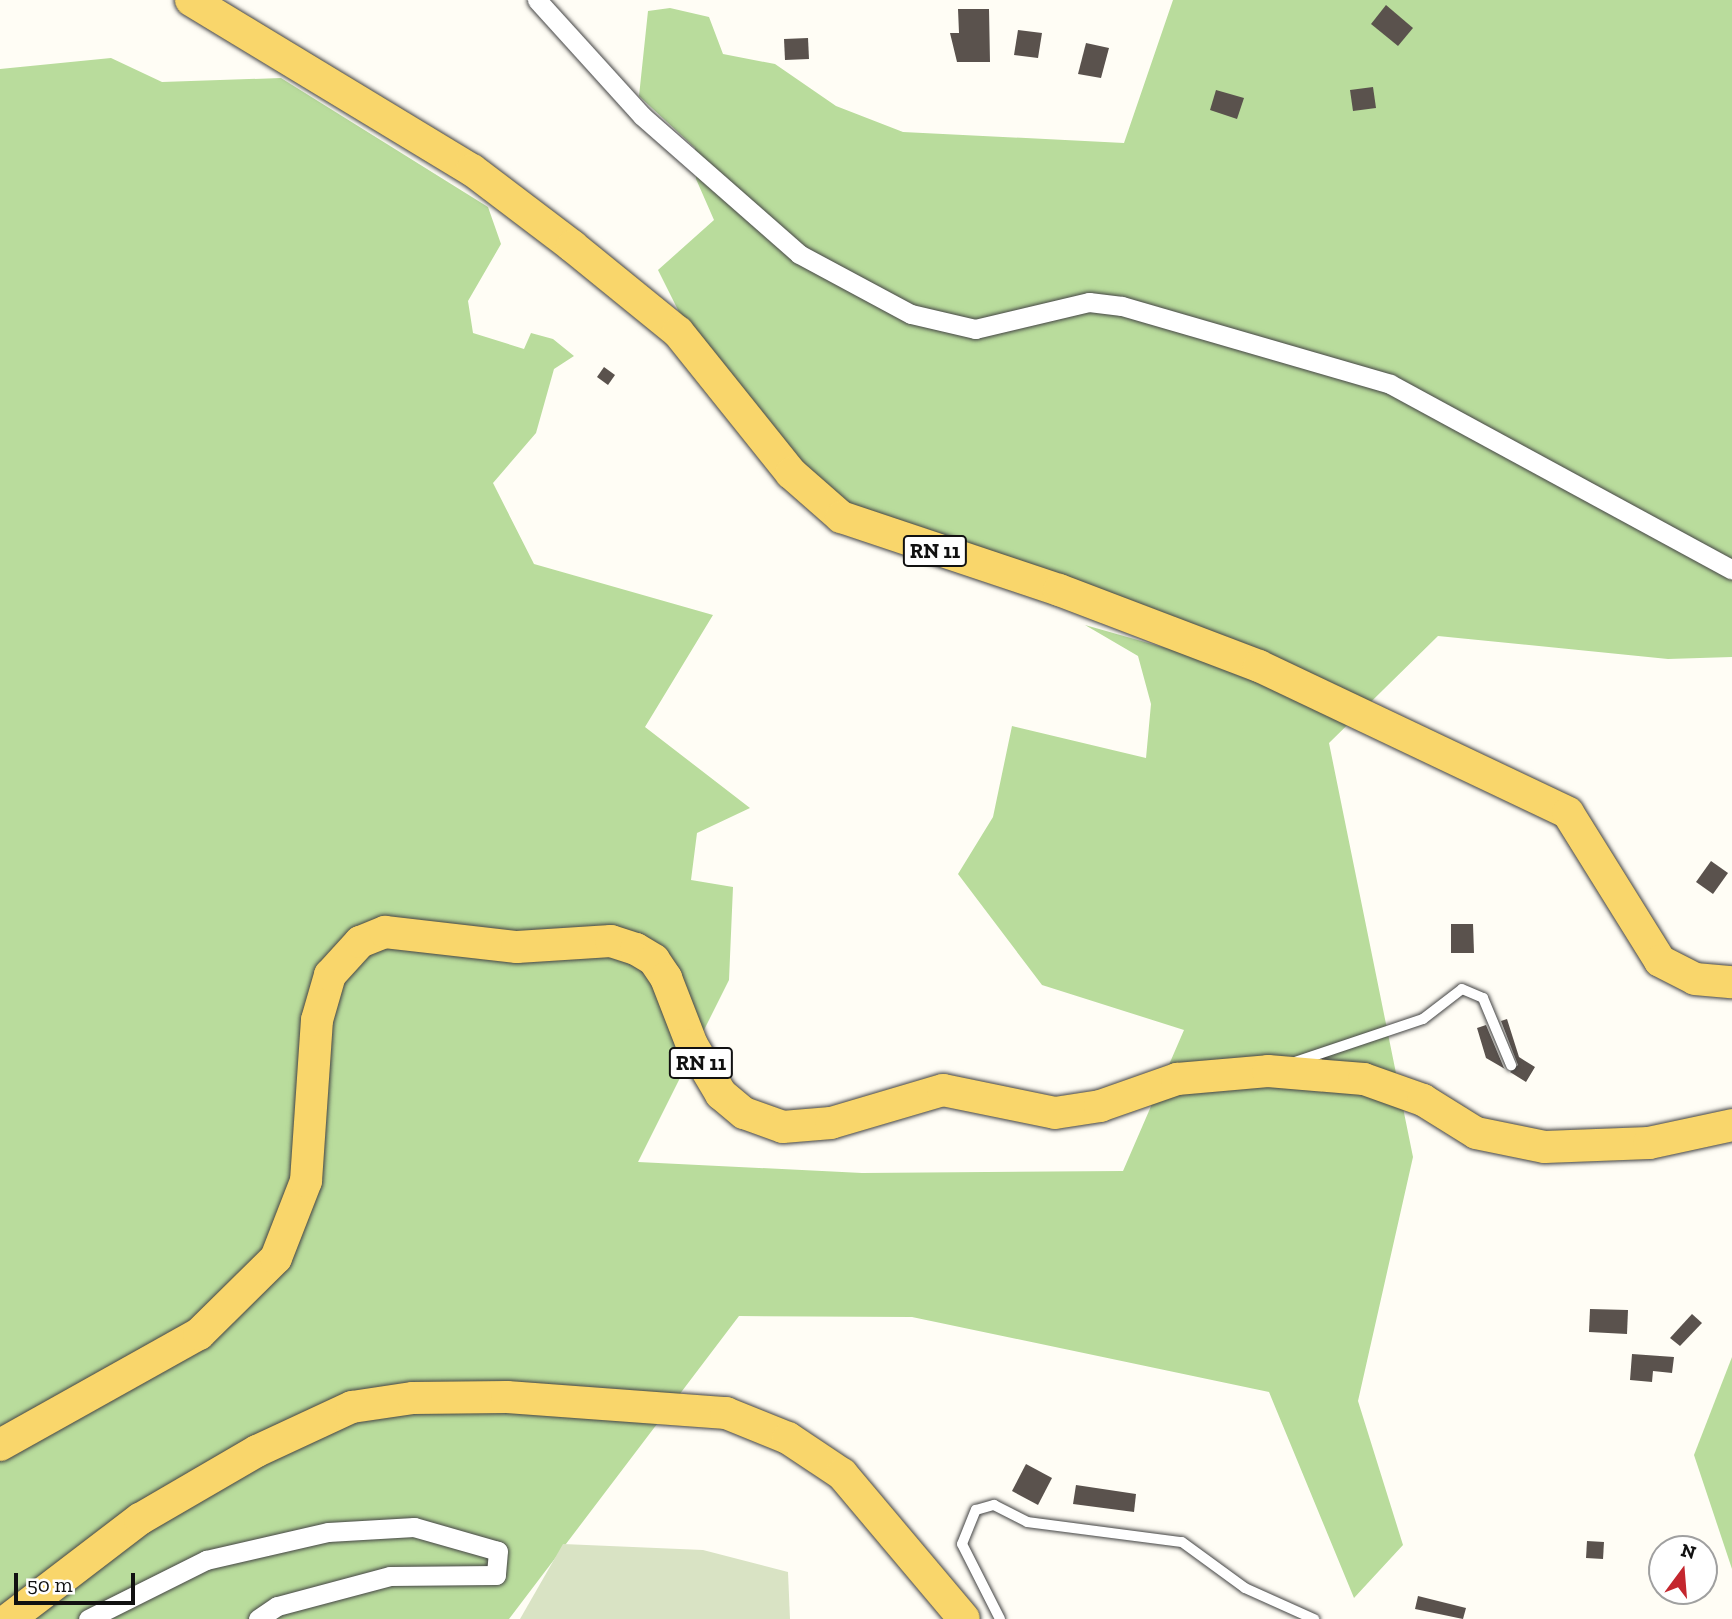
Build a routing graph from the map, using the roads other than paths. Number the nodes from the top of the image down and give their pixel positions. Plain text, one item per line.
1 (191, 0) edge
2 (537, 0) edge
3 (1732, 570) edge
4 (1732, 982) edge
5 (1511, 1065) dead end
6 (1268, 1071) junction
7 (1732, 1125) edge
8 (0, 1445) edge
9 (9, 1619) edge
10 (88, 1619) edge
11 (258, 1619) edge
12 (964, 1619) edge
13 (1000, 1619) edge
14 (1314, 1619) edge

1 - 4 main road, RN 11
2 - 3 street
5 - 6 lane
6 - 7 main road, RN 11
6 - 8 main road, RN 11
9 - 12 main road
10 - 11 street
13 - 14 lane

